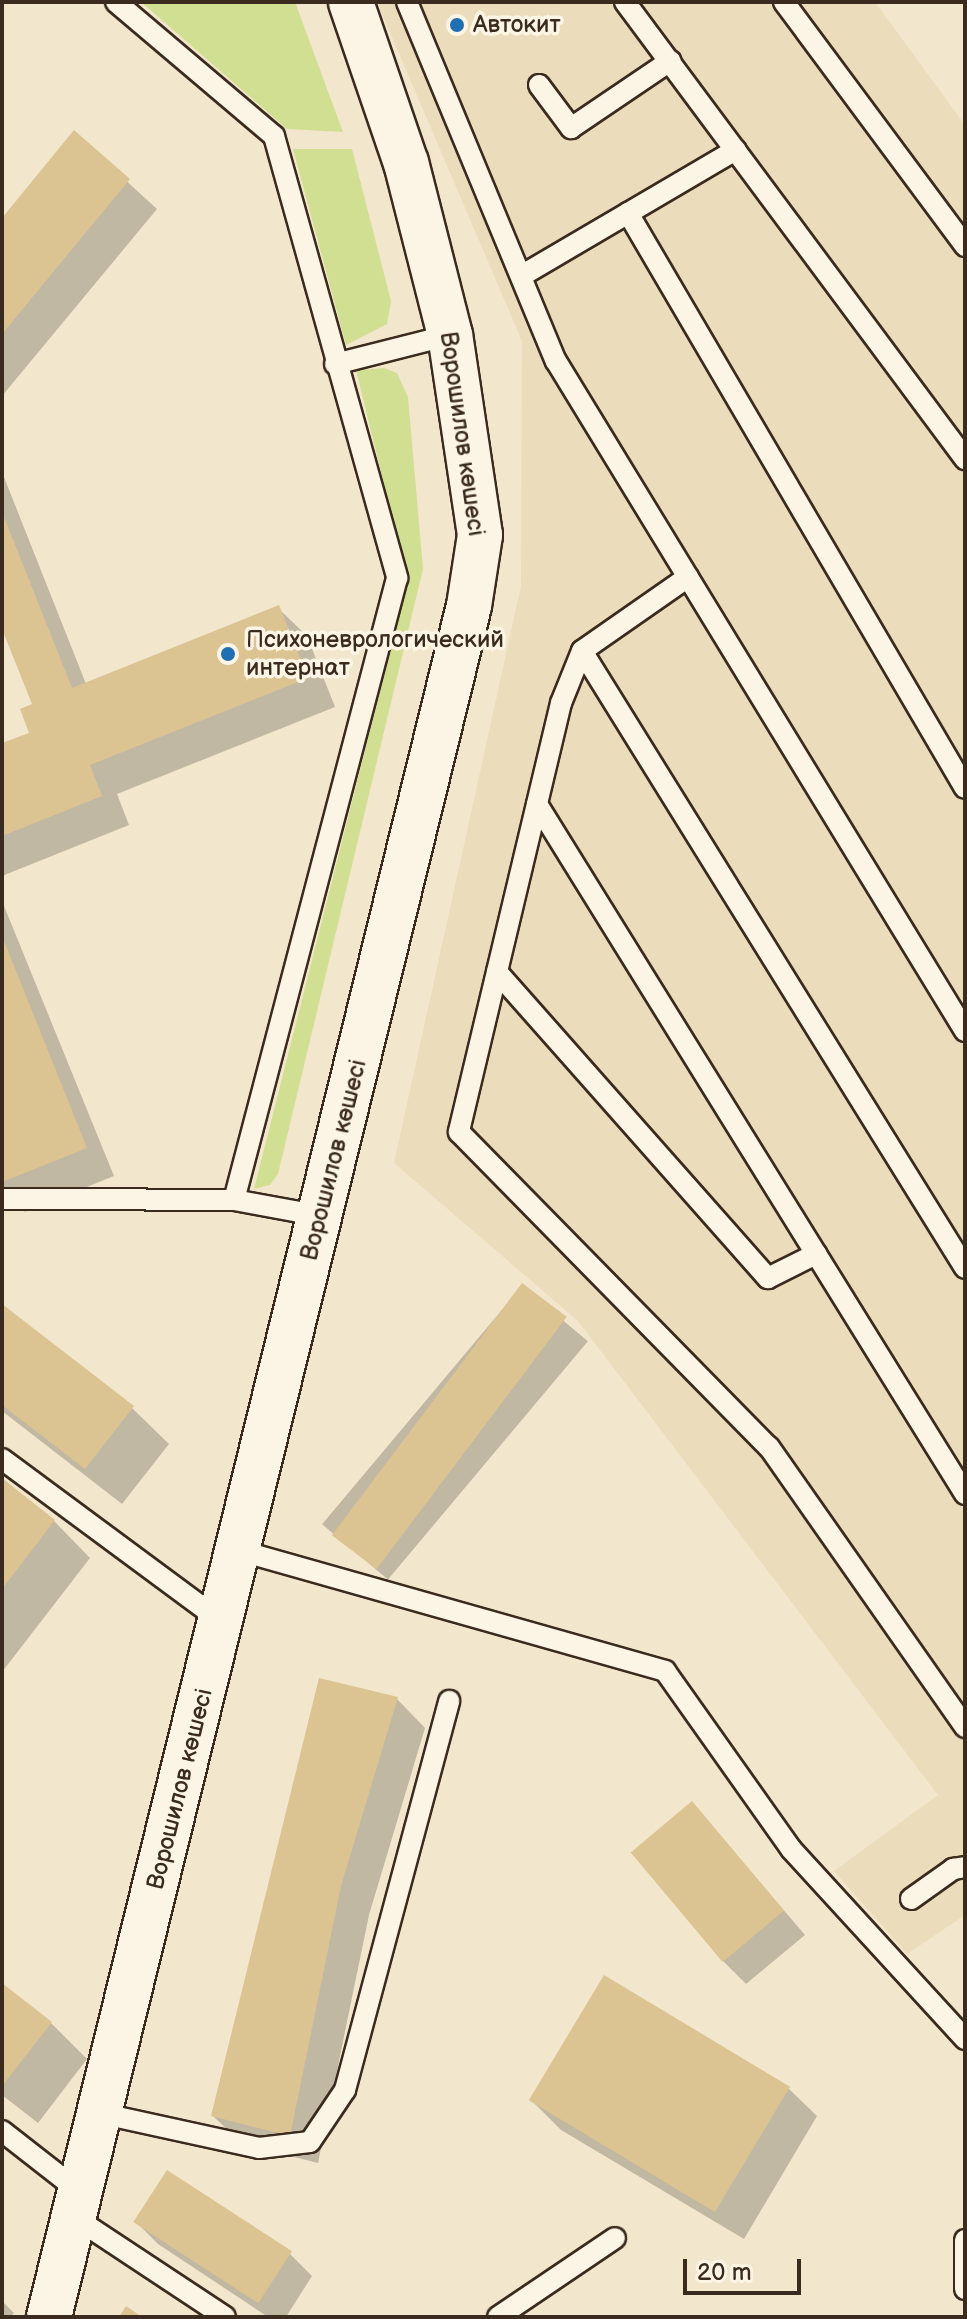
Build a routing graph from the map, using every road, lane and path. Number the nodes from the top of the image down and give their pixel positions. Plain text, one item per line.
1 (116, 2) edge
2 (351, 2) edge
3 (407, 2) edge
4 (625, 2) edge
5 (784, 2) edge
6 (670, 61) junction
7 (539, 85) dead end
8 (736, 150) junction
9 (628, 213) junction
10 (965, 246) edge
11 (521, 276) junction
12 (450, 335) junction
13 (335, 364) junction
14 (965, 459) edge
15 (688, 577) junction
16 (582, 651) junction
17 (965, 788) edge
18 (537, 804) junction
19 (497, 972) junction
20 (965, 1031) edge
21 (2, 1199) edge
22 (234, 1200) junction
23 (321, 1216) junction
24 (816, 1254) junction
25 (965, 1268) edge
26 (2, 1459) edge
27 (965, 1494) edge
28 (238, 1550) junction
29 (221, 1621) junction
30 (449, 1701) dead end
31 (965, 1727) edge
32 (965, 1867) edge
33 (911, 1899) dead end
34 (965, 2039) edge
35 (99, 2113) junction
36 (2, 2131) edge
37 (77, 2205) junction
38 (615, 2238) dead end
39 (965, 2240) edge
40 (965, 2289) edge
41 (49, 2317) edge
42 (225, 2317) edge
43 (498, 2317) edge

1 - 13 lane
2 - 12 street, Ворошилов көшесі
3 - 11 lane
4 - 6 lane
5 - 10 lane
6 - 7 lane
6 - 8 lane
8 - 9 lane
8 - 14 lane
9 - 11 lane
9 - 17 lane
11 - 15 lane
12 - 13 lane
12 - 23 street, Ворошилов көшесі
13 - 22 lane
15 - 16 lane
15 - 20 lane
16 - 18 lane
16 - 25 lane
18 - 19 lane
18 - 24 lane
19 - 24 lane
19 - 31 lane
21 - 22 lane
22 - 23 lane
23 - 28 street, Ворошилов көшесі
24 - 27 lane
26 - 29 lane
28 - 29 street, Ворошилов көшесі
28 - 34 lane
29 - 35 street, Ворошилов көшесі
30 - 35 lane
32 - 33 lane
35 - 37 street, Ворошилов көшесі
36 - 37 lane
37 - 41 street, Ворошилов көшесі
37 - 42 lane
38 - 43 lane
39 - 40 lane

